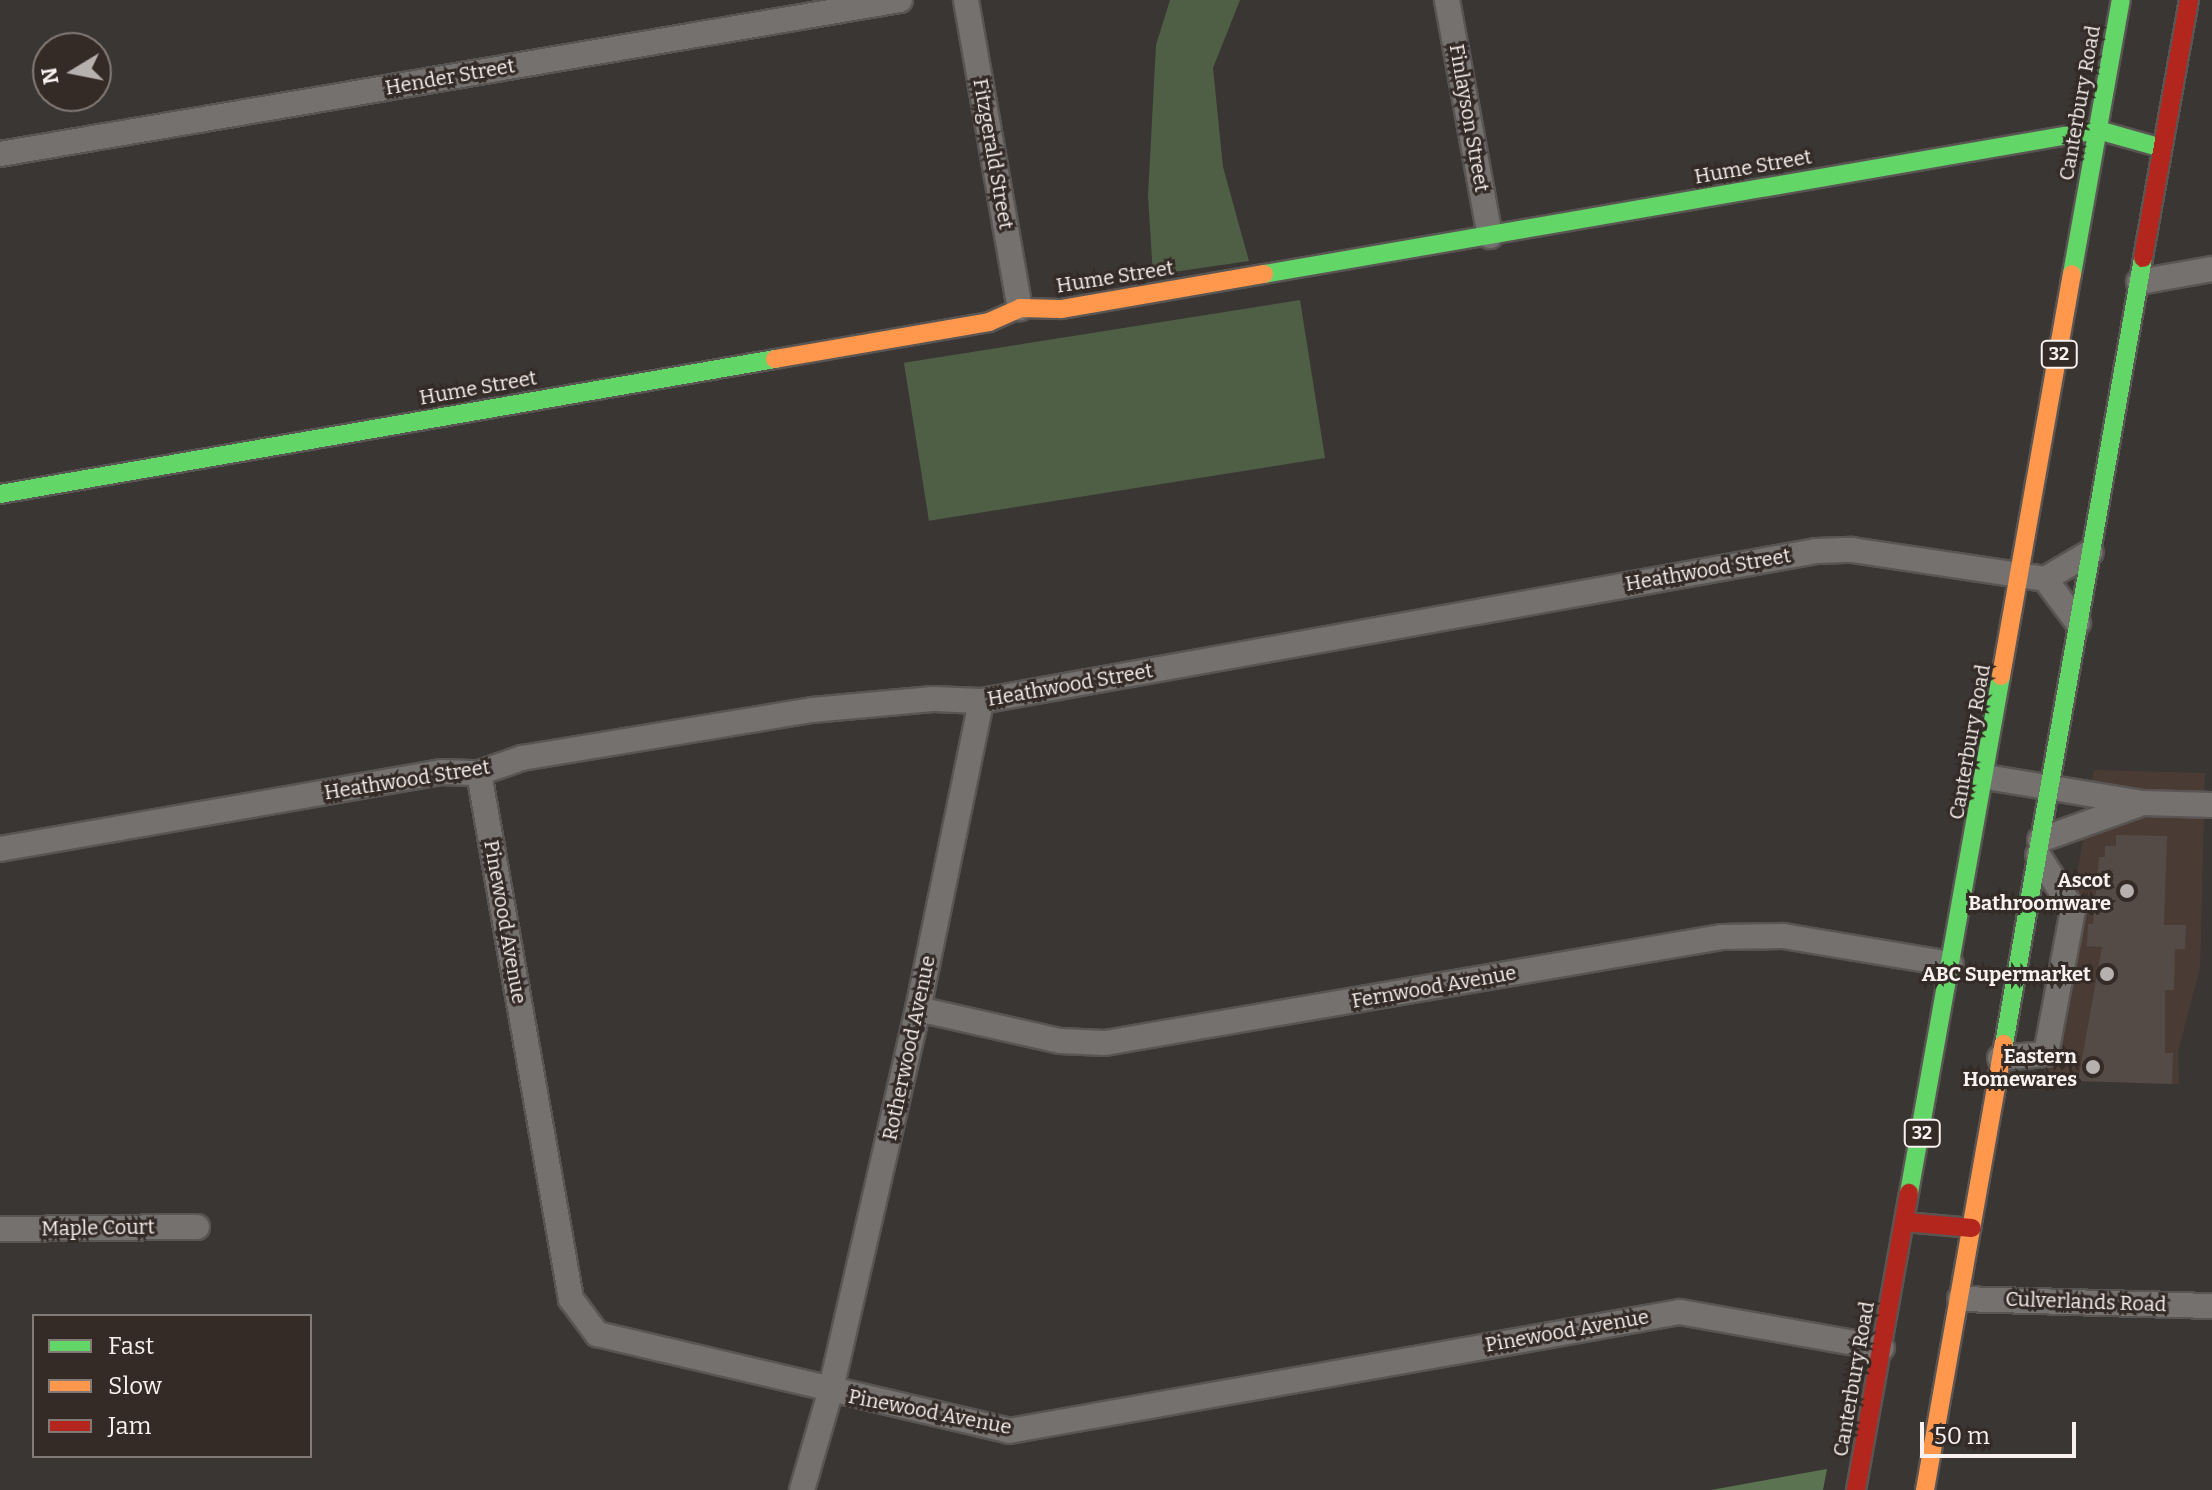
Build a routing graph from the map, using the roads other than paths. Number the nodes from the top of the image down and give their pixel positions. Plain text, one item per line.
1 (900, 0) edge
2 (966, 0) edge
3 (1447, 0) edge
4 (2121, 0) edge
5 (2189, 0) edge
6 (2098, 130) junction
7 (2162, 148) junction
8 (0, 154) edge
9 (1490, 236) junction
10 (2212, 269) edge
11 (2139, 282) junction
12 (1020, 308) junction
13 (0, 494) edge
14 (2091, 552) junction
15 (2021, 578) junction
16 (2045, 579) junction
17 (2078, 623) junction
18 (981, 701) junction
19 (479, 773) junction
20 (1986, 777) junction
21 (2050, 787) junction
22 (2143, 803) junction
23 (2212, 805) edge
24 (2039, 848) junction
25 (0, 849) edge
26 (1951, 964) junction
27 (918, 1009) junction
28 (2000, 1058) junction
29 (1905, 1222) junction
30 (197, 1227) dead end
31 (1972, 1228) junction
32 (0, 1229) edge
33 (1960, 1299) junction
34 (2212, 1306) edge
35 (1882, 1348) junction
36 (830, 1393) junction
37 (802, 1490) edge
38 (1856, 1490) edge
39 (1925, 1490) edge

1 - 8 street, Hender Street
2 - 12 street, Fitzgerald Street
3 - 9 street, Finlayson Street
4 - 6 main road, Canterbury Road / 32
5 - 7 main road
6 - 7 main road
6 - 9 main road, Hume Street
6 - 15 main road, Canterbury Road / 32
7 - 11 main road
9 - 12 main road, Hume Street
10 - 11 street
11 - 14 main road
12 - 13 main road, Hume Street
14 - 16 street
14 - 17 main road
15 - 16 street, Heathwood Street
15 - 18 street, Heathwood Street
15 - 20 main road, Canterbury Road / 32
16 - 17 street
17 - 21 main road
18 - 19 street, Heathwood Street
18 - 27 street, Rotherwood Avenue
19 - 25 street, Heathwood Street
19 - 36 street, Pinewood Avenue
20 - 21 street
20 - 26 main road, Canterbury Road / 32
21 - 22 street
21 - 24 main road
22 - 23 street
22 - 24 street
24 - 28 main road
24 - 28 street
26 - 27 street, Fernwood Avenue
26 - 29 main road, Canterbury Road / 32
27 - 36 street, Rotherwood Avenue
28 - 31 main road
29 - 31 main road
29 - 35 main road, Canterbury Road / 32
30 - 32 street, Maple Court
31 - 33 main road
33 - 34 street, Culverlands Road
33 - 39 main road
35 - 36 street, Pinewood Avenue
35 - 38 main road, Canterbury Road / 32
36 - 37 street, Rotherwood Avenue

